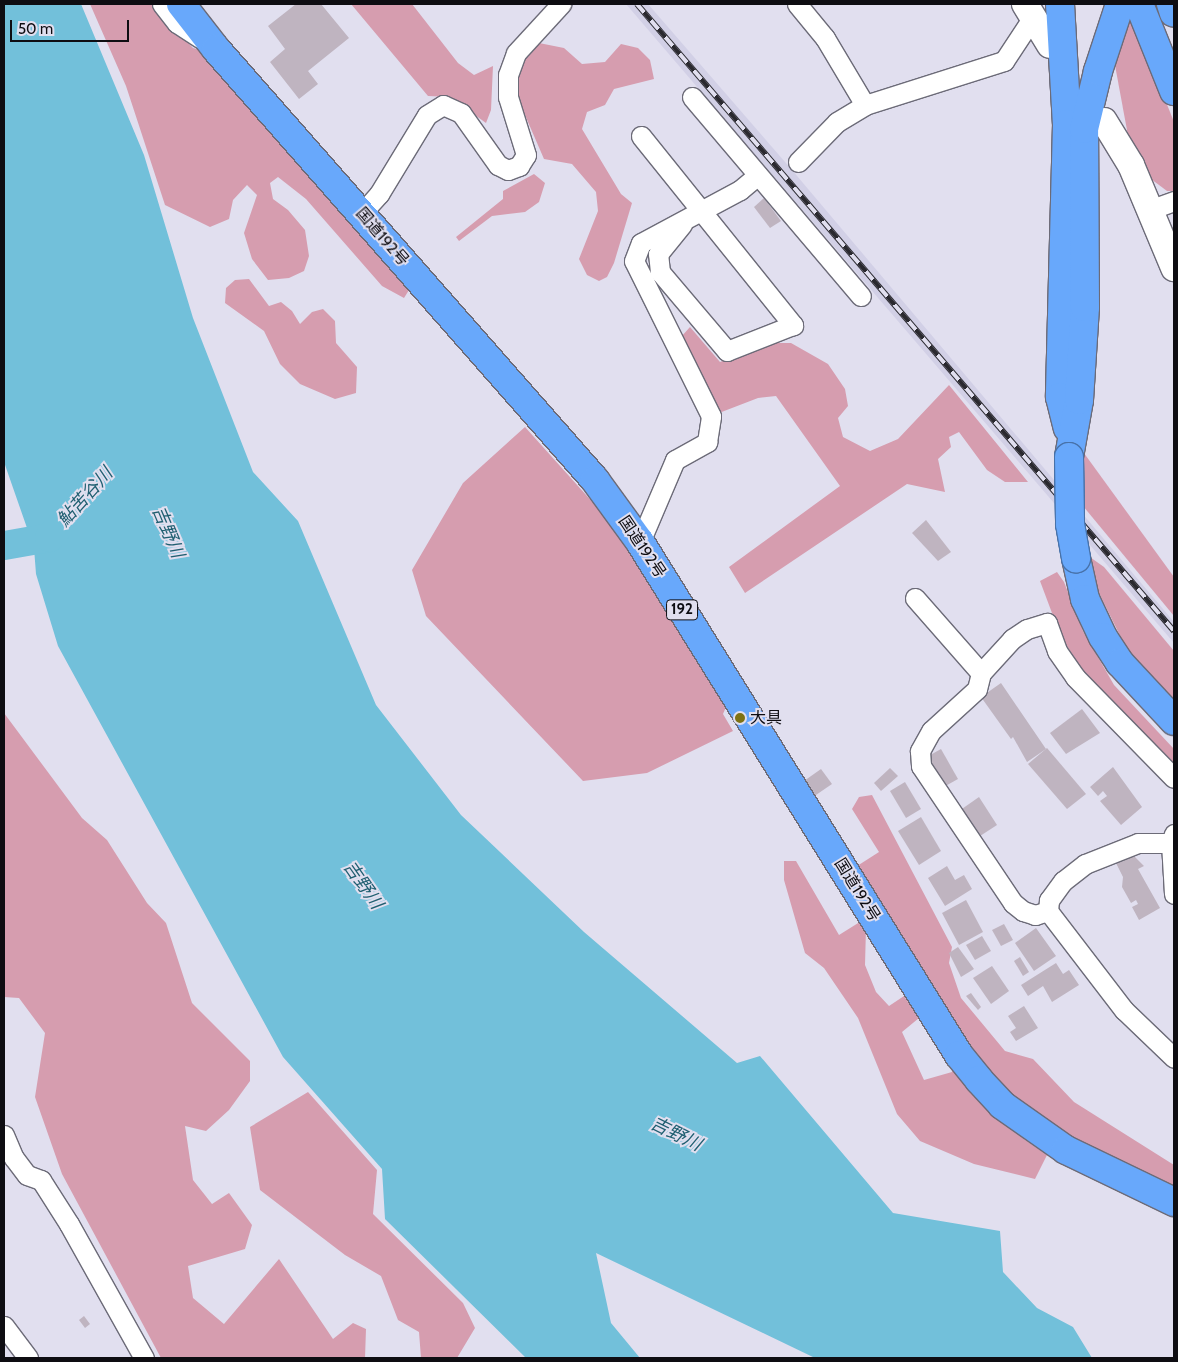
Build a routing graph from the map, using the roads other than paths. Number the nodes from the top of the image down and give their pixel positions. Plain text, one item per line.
1 (162, 4) edge
2 (182, 4) edge
3 (561, 4) edge
4 (797, 4) edge
5 (1060, 4) edge
6 (1102, 4) edge
7 (1120, 4) edge
8 (1139, 4) edge
9 (1171, 4) edge
10 (1029, 10) edge
11 (1174, 12) edge
12 (1050, 46) dead end
13 (216, 49) junction
14 (1174, 91) edge
15 (692, 97) dead end
16 (865, 106) junction
17 (1104, 121) dead end
18 (1067, 124) junction
19 (641, 136) dead end
20 (798, 162) dead end
21 (758, 175) junction
22 (1163, 205) edge
23 (701, 210) junction
24 (361, 214) junction
25 (683, 220) junction
26 (1174, 268) edge
27 (861, 296) dead end
28 (1070, 446) junction
29 (640, 542) junction
30 (915, 598) dead end
31 (981, 673) junction
32 (1174, 721) edge
33 (1174, 778) edge
34 (1172, 839) edge
35 (1174, 894) edge
36 (1048, 911) junction
37 (1174, 1058) edge
38 (4, 1135) edge
39 (1174, 1202) edge
40 (4, 1326) edge
41 (28, 1358) edge
42 (144, 1358) edge

1 - 13 street
2 - 13 highway, 国道192号 / 192
3 - 24 street
4 - 16 street
5 - 18 highway
6 - 18 highway
7 - 28 highway
8 - 14 highway
9 - 11 highway
10 - 12 street
10 - 16 street
13 - 24 highway, 国道192号 / 192
15 - 21 street
16 - 20 street
17 - 22 street
18 - 28 highway
19 - 23 street
21 - 23 street
21 - 27 street
22 - 26 street
23 - 25 street
23 - 25 street
24 - 29 highway, 国道192号 / 192
25 - 29 street
28 - 32 highway, bridge
29 - 39 highway, 国道192号 / 192
30 - 31 street
31 - 33 street
31 - 36 street
34 - 35 street
34 - 36 street
36 - 37 street
38 - 42 street
40 - 41 street

